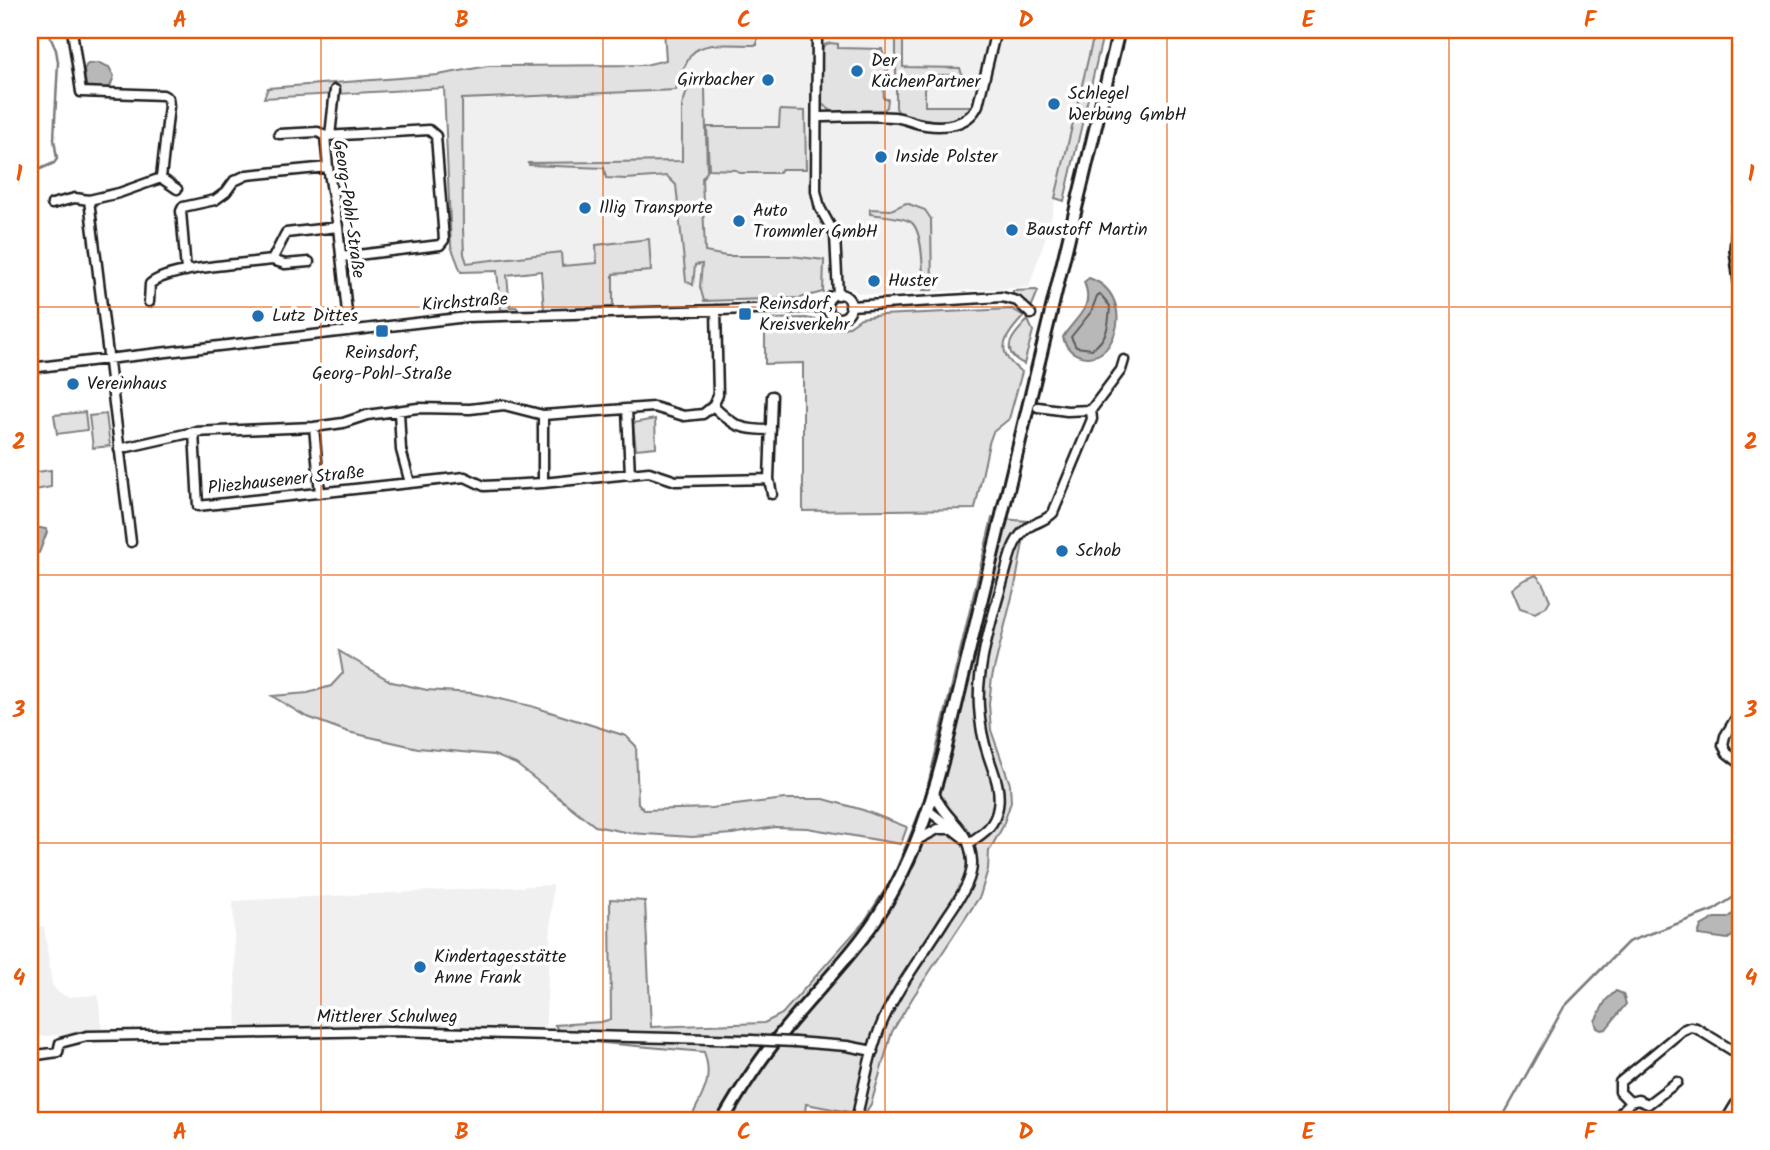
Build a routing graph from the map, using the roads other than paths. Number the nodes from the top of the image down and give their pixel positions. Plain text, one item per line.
1 (72, 30) edge
2 (817, 30) edge
3 (996, 30) edge
4 (1119, 30) edge
5 (335, 90) dead end
6 (817, 117) junction
7 (279, 134) dead end
8 (328, 136) junction
9 (328, 167) junction
10 (161, 178) junction
11 (177, 189) dead end
12 (89, 200) junction
13 (52, 204) dead end
14 (1740, 204) edge
15 (338, 227) junction
16 (341, 257) junction
17 (272, 260) junction
18 (309, 262) dead end
19 (186, 271) junction
20 (1740, 282) edge
21 (838, 295) junction
22 (149, 302) dead end
23 (850, 306) junction
24 (827, 307) junction
25 (716, 310) junction
26 (1031, 313) dead end
27 (349, 331) junction
28 (108, 359) junction
29 (1124, 360) dead end
30 (30, 368) edge
31 (772, 396) dead end
32 (713, 406) junction
33 (1038, 407) dead end
34 (628, 409) junction
35 (1091, 410) junction
36 (399, 411) junction
37 (543, 415) junction
38 (314, 427) junction
39 (771, 430) junction
40 (194, 432) junction
41 (119, 449) junction
42 (630, 475) junction
43 (769, 479) junction
44 (410, 483) junction
45 (543, 483) junction
46 (320, 493) junction
47 (772, 494) dead end
48 (131, 542) dead end
49 (1740, 711) edge
50 (1740, 763) edge
51 (934, 793) junction
52 (929, 811) junction
53 (945, 814) junction
54 (955, 830) junction
55 (919, 839) junction
56 (969, 843) junction
57 (873, 1051) junction
58 (1740, 1055) edge
59 (30, 1056) edge
60 (1677, 1082) dead end
61 (1740, 1097) edge
62 (1630, 1102) junction
63 (723, 1120) edge
64 (856, 1120) edge
65 (1615, 1120) edge
66 (1726, 1120) edge

1 - 10 street
2 - 6 street
3 - 6 street
4 - 51 main road
5 - 8 street
6 - 21 street
7 - 8 street, Georg-Pohl-Straße
8 - 9 street, Georg-Pohl-Straße
8 - 16 street
9 - 15 street, Georg-Pohl-Straße
9 - 19 street
10 - 11 street
10 - 12 street
12 - 13 street
12 - 28 street
14 - 20 main road
15 - 16 street, Georg-Pohl-Straße
15 - 17 street
16 - 27 street, Georg-Pohl-Straße
17 - 18 street
17 - 19 street
19 - 22 street
21 - 23 street
21 - 24 street
23 - 24 street, Kirchstraße
23 - 26 street, Kirchstraße
24 - 25 street, Kirchstraße
25 - 27 street, Kirchstraße
25 - 32 street
27 - 28 street, Kirchstraße
28 - 30 street, Kirchstraße
28 - 41 street
29 - 35 street
31 - 39 street
32 - 34 street
32 - 39 street
33 - 35 street
34 - 37 street
34 - 42 street
35 - 56 street
36 - 37 street
36 - 38 street
36 - 44 street
37 - 45 street
38 - 40 street
38 - 46 street
39 - 43 street
40 - 41 street
40 - 46 street, Pliezhausener Straße
41 - 48 street
42 - 43 street, Pliezhausener Straße
42 - 45 street, Pliezhausener Straße
43 - 47 street
44 - 45 street, Pliezhausener Straße
44 - 46 street, Pliezhausener Straße
49 - 50 street
51 - 52 main road
51 - 53 street
52 - 53 street
52 - 54 street
52 - 55 main road
53 - 56 street
54 - 55 street
54 - 56 street
55 - 63 main road
56 - 57 street
57 - 59 street, Mittlerer Schulweg, bridge
57 - 64 street
58 - 62 street
60 - 62 street
61 - 66 street
62 - 65 street

